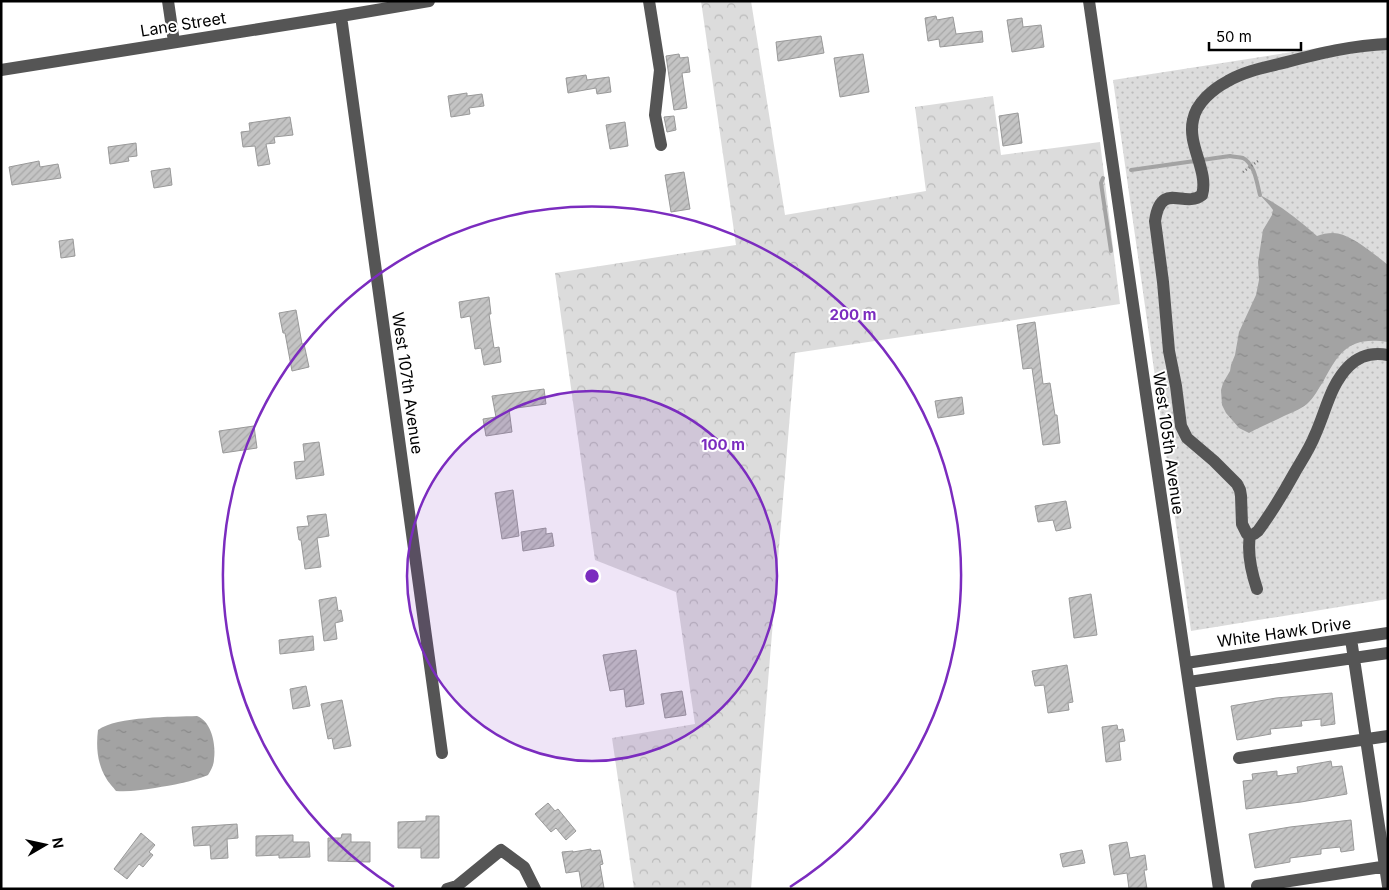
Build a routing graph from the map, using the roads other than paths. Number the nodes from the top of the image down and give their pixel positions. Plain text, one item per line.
1 (168, 1) edge
2 (649, 1) edge
3 (1089, 1) edge
4 (426, 2) edge
5 (341, 16) junction
6 (174, 42) junction
7 (1388, 44) edge
8 (1, 70) edge
9 (660, 145) dead end
10 (1388, 354) edge
11 (1250, 535) junction
12 (1256, 589) dead end
13 (1388, 633) edge
14 (1351, 639) junction
15 (1388, 653) edge
16 (1354, 658) junction
17 (1186, 663) junction
18 (1189, 682) junction
19 (1388, 736) edge
20 (1367, 739) junction
21 (442, 753) dead end
22 (1239, 758) dead end
23 (1386, 867) edge
24 (1257, 886) dead end
25 (1388, 886) edge
26 (447, 889) edge
27 (535, 889) edge
28 (1219, 889) edge

1 - 6 street
2 - 9 street
3 - 17 street, West 105th Avenue
4 - 5 street, Lane Street
5 - 6 street, Lane Street
5 - 21 street, West 107th Avenue
6 - 8 street, Lane Street
7 - 11 street
10 - 11 street
11 - 12 street
13 - 14 street, White Hawk Drive
14 - 16 street
14 - 17 street, White Hawk Drive
15 - 16 street
16 - 18 street
16 - 20 street
17 - 18 street, West 105th Avenue
18 - 28 street, West 105th Avenue
19 - 20 street
20 - 22 street
20 - 23 street
23 - 24 street
23 - 25 street
26 - 27 street

